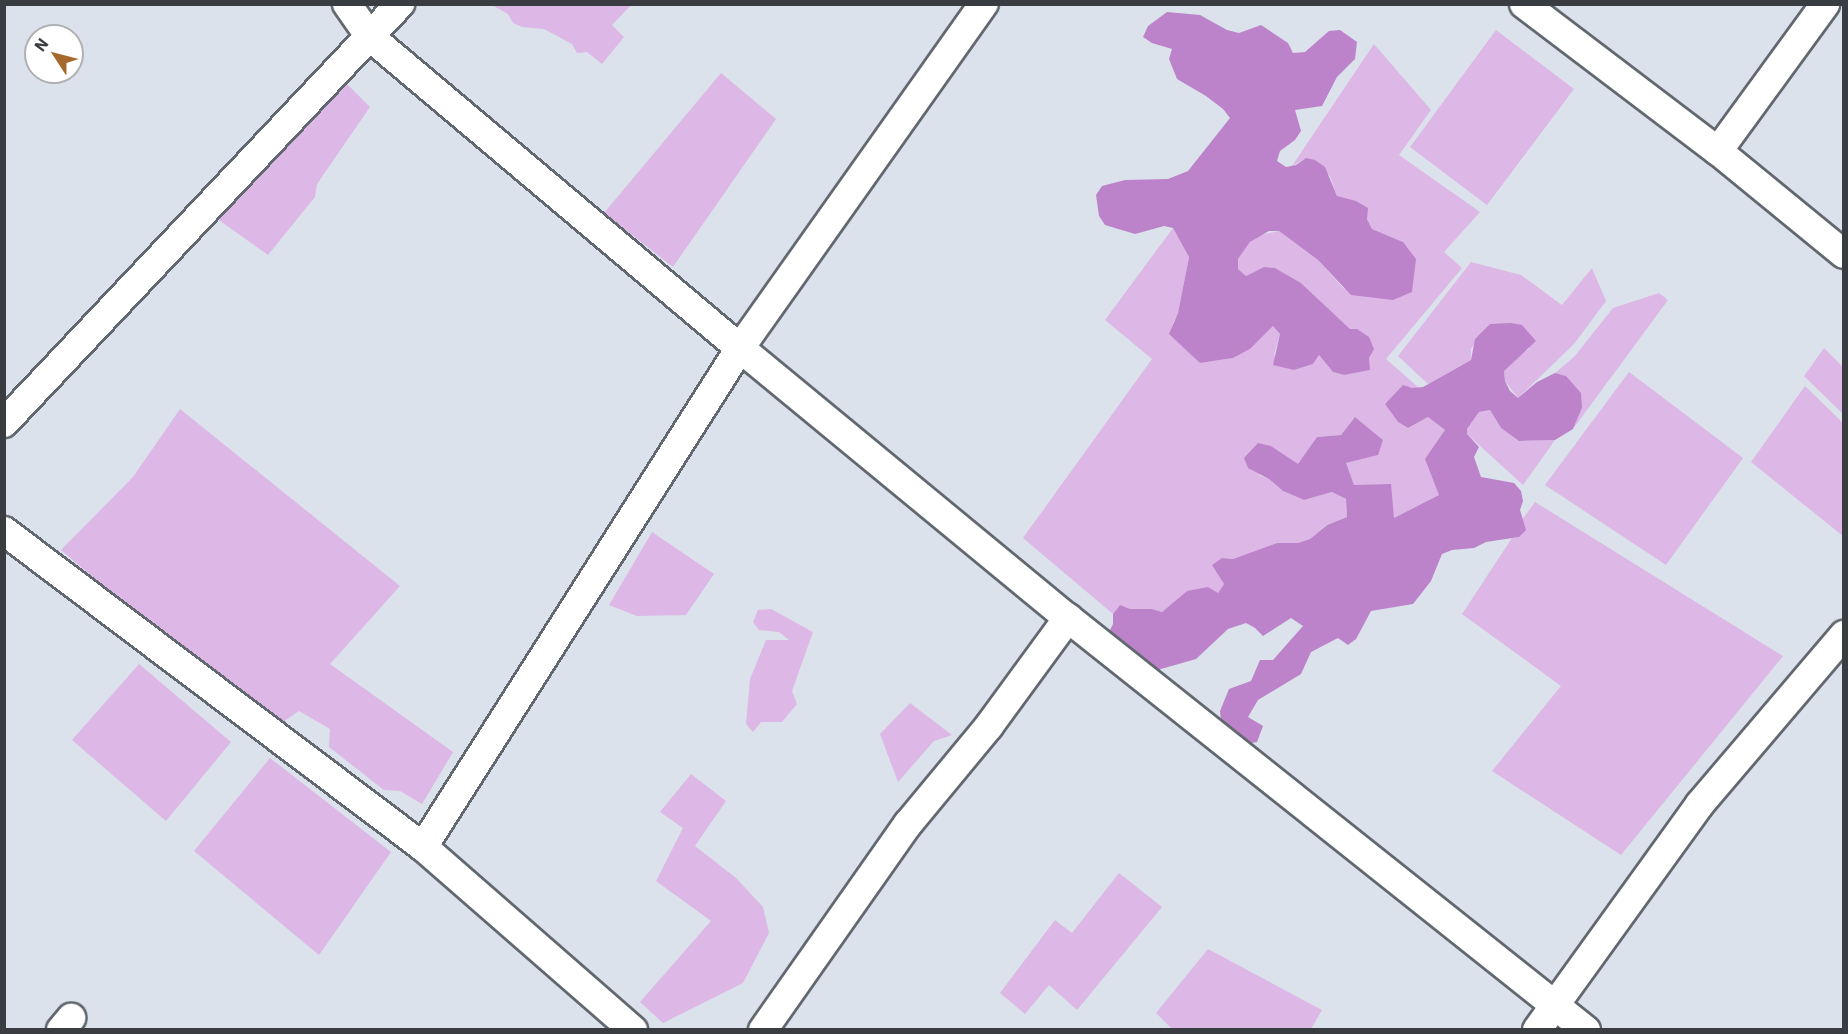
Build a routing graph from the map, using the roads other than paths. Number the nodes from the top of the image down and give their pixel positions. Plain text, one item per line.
1 (347, 4) edge
2 (400, 4) edge
3 (984, 4) edge
4 (1524, 4) edge
5 (1825, 4) edge
6 (369, 36) junction
7 (1718, 151) junction
8 (1844, 254) edge
9 (740, 348) junction
10 (4, 423) edge
11 (4, 531) edge
12 (1068, 618) junction
13 (1844, 635) edge
14 (423, 847) junction
15 (1555, 1004) junction
16 (633, 1029) edge
17 (763, 1029) edge
18 (1537, 1029) edge
19 (1586, 1029) edge

1 - 6 street
2 - 6 street
3 - 9 street
4 - 7 street
5 - 7 street
6 - 9 street
6 - 10 street
7 - 8 street
9 - 12 street
9 - 14 street
11 - 14 street
12 - 15 street
12 - 17 street
13 - 15 street
14 - 16 street
15 - 18 street
15 - 19 street

